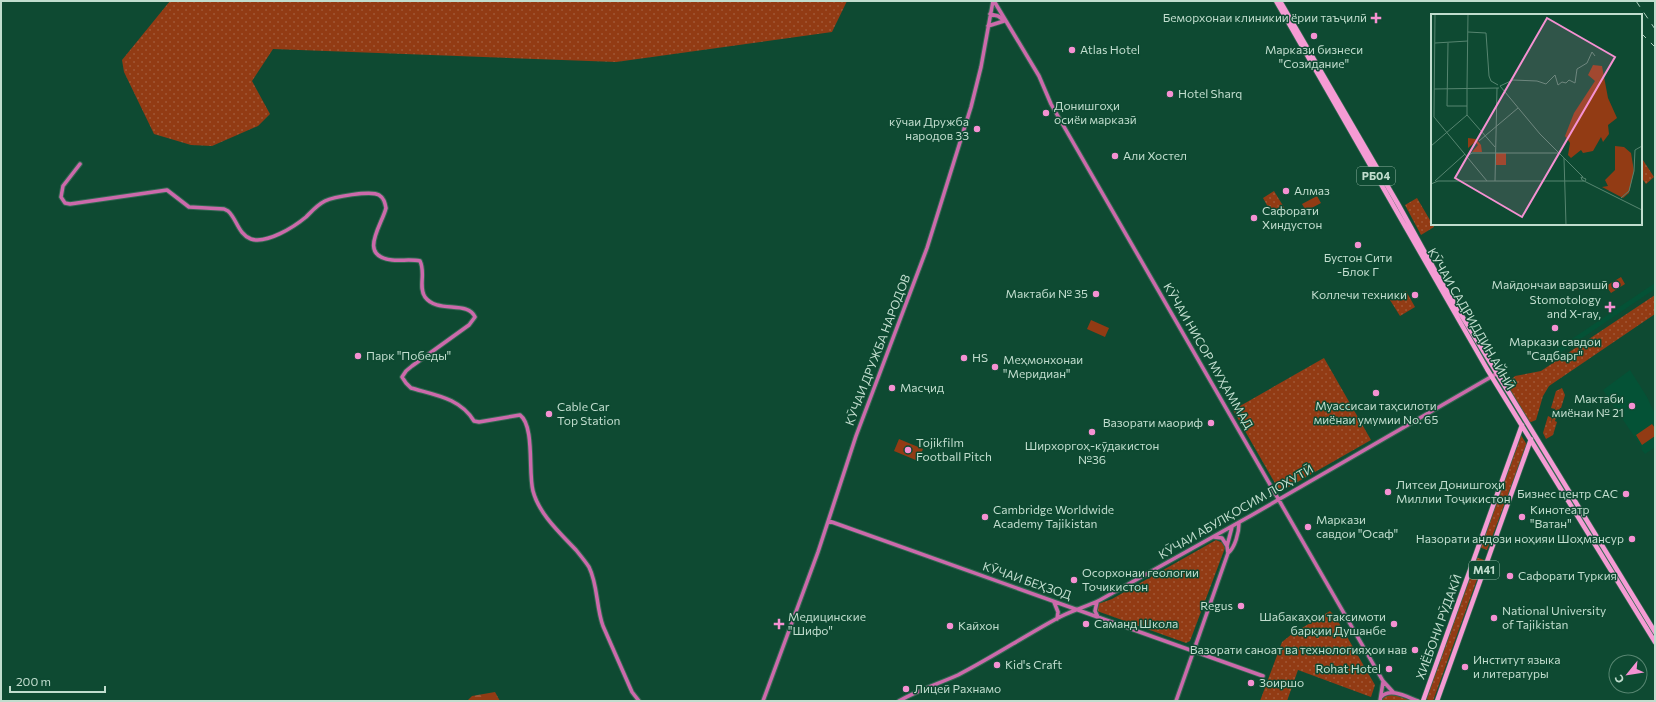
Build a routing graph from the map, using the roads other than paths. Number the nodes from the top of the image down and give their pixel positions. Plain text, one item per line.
1 (993, 1) edge
2 (1276, 1) edge
3 (1280, 1) edge
4 (990, 14) junction
5 (1004, 21) junction
6 (988, 26) junction
7 (1010, 26) junction
8 (80, 164) dead end
9 (1478, 349) junction
10 (1494, 375) junction
11 (1522, 425) junction
12 (1533, 434) junction
13 (1531, 440) junction
14 (1279, 500) junction
15 (829, 521) junction
16 (1239, 523) junction
17 (1232, 527) junction
18 (1214, 537) junction
19 (1227, 546) junction
20 (1228, 553) junction
21 (1054, 602) junction
22 (1096, 602) junction
23 (1076, 609) junction
24 (1099, 618) junction
25 (1057, 619) junction
26 (1655, 632) edge
27 (1655, 642) edge
28 (1193, 652) junction
29 (1263, 676) dead end
30 (1383, 681) junction
31 (1394, 692) junction
32 (1380, 699) edge
33 (639, 701) edge
34 (763, 701) edge
35 (899, 701) edge
36 (1176, 701) edge
37 (1418, 701) edge
38 (1423, 701) edge
39 (1437, 701) edge

1 - 4 street, КӮЧАИ ДРУЖБА НАРОДОВ
1 - 7 street, КӮЧАИ НИСОР МУҲАММАД
2 - 9 highway, КӮЧАИ САДРИДДИН АЙНӢ / РБ04
3 - 9 highway, КӮЧАИ САДРИДДИН АЙНӢ / РБ04
4 - 5 street, КӮЧАИ НИСОР МУҲАММАД
4 - 6 street, КӮЧАИ ДРУЖБА НАРОДОВ
5 - 6 street
5 - 7 street, КӮЧАИ НИСОР МУҲАММАД
6 - 15 street, КӮЧАИ ДРУЖБА НАРОДОВ
7 - 14 street, КӮЧАИ НИСОР МУҲАММАД
8 - 33 street
9 - 10 highway, КӮЧАИ САДРИДДИН АЙНӢ
10 - 11 highway, КӮЧАИ САДРИДДИН АЙНӢ
10 - 12 highway, КӮЧАИ САДРИДДИН АЙНӢ
10 - 14 street, КӮЧАИ АБУЛҚОСИМ ЛОҲУТӢ
11 - 13 highway, КӮЧАИ САДРИДДИН АЙНӢ
11 - 38 highway, ХИЁБОНИ РӮДАКӢ / M41
12 - 13 highway
12 - 26 highway, КӮЧАИ САДРИДДИН АЙНӢ
13 - 27 highway, КӮЧАИ САДРИДДИН АЙНӢ
13 - 39 highway, M41
14 - 16 street, КӮЧАИ АБУЛҚОСИМ ЛОҲУТӢ
14 - 30 street, КӮЧАИ НИСОР МУҲАММАД
15 - 21 street, КӮЧАИ БЕҲЗОД
15 - 34 street, КӮЧАИ ДРУЖБА НАРОДОВ
16 - 17 street, КӮЧАИ АБУЛҚОСИМ ЛОҲУТӢ
16 - 20 street
17 - 18 street, КӮЧАИ АБУЛҚОСИМ ЛОҲУТӢ
17 - 19 street
18 - 19 street
18 - 22 street, КӮЧАИ АБУЛҚОСИМ ЛОҲУТӢ
19 - 20 street
20 - 28 street
21 - 23 street, КӮЧАИ БЕҲЗОД
21 - 25 street
22 - 23 street, КӮЧАИ АБУЛҚОСИМ ЛОҲУТӢ
22 - 24 street
23 - 24 street, КӮЧАИ БЕҲЗОД
23 - 25 street, КӮЧАИ АБУЛҚОСИМ ЛОҲУТӢ
24 - 28 street, КӮЧАИ БЕҲЗОД
25 - 35 street, КӮЧАИ АБУЛҚОСИМ ЛОҲУТӢ
28 - 29 street, КӮЧАИ БЕҲЗОД
28 - 36 street
30 - 31 street, КӮЧАИ НИСОР МУҲАММАД
30 - 32 street
31 - 32 street
31 - 37 street, КӮЧАИ НИСОР МУҲАММАД

